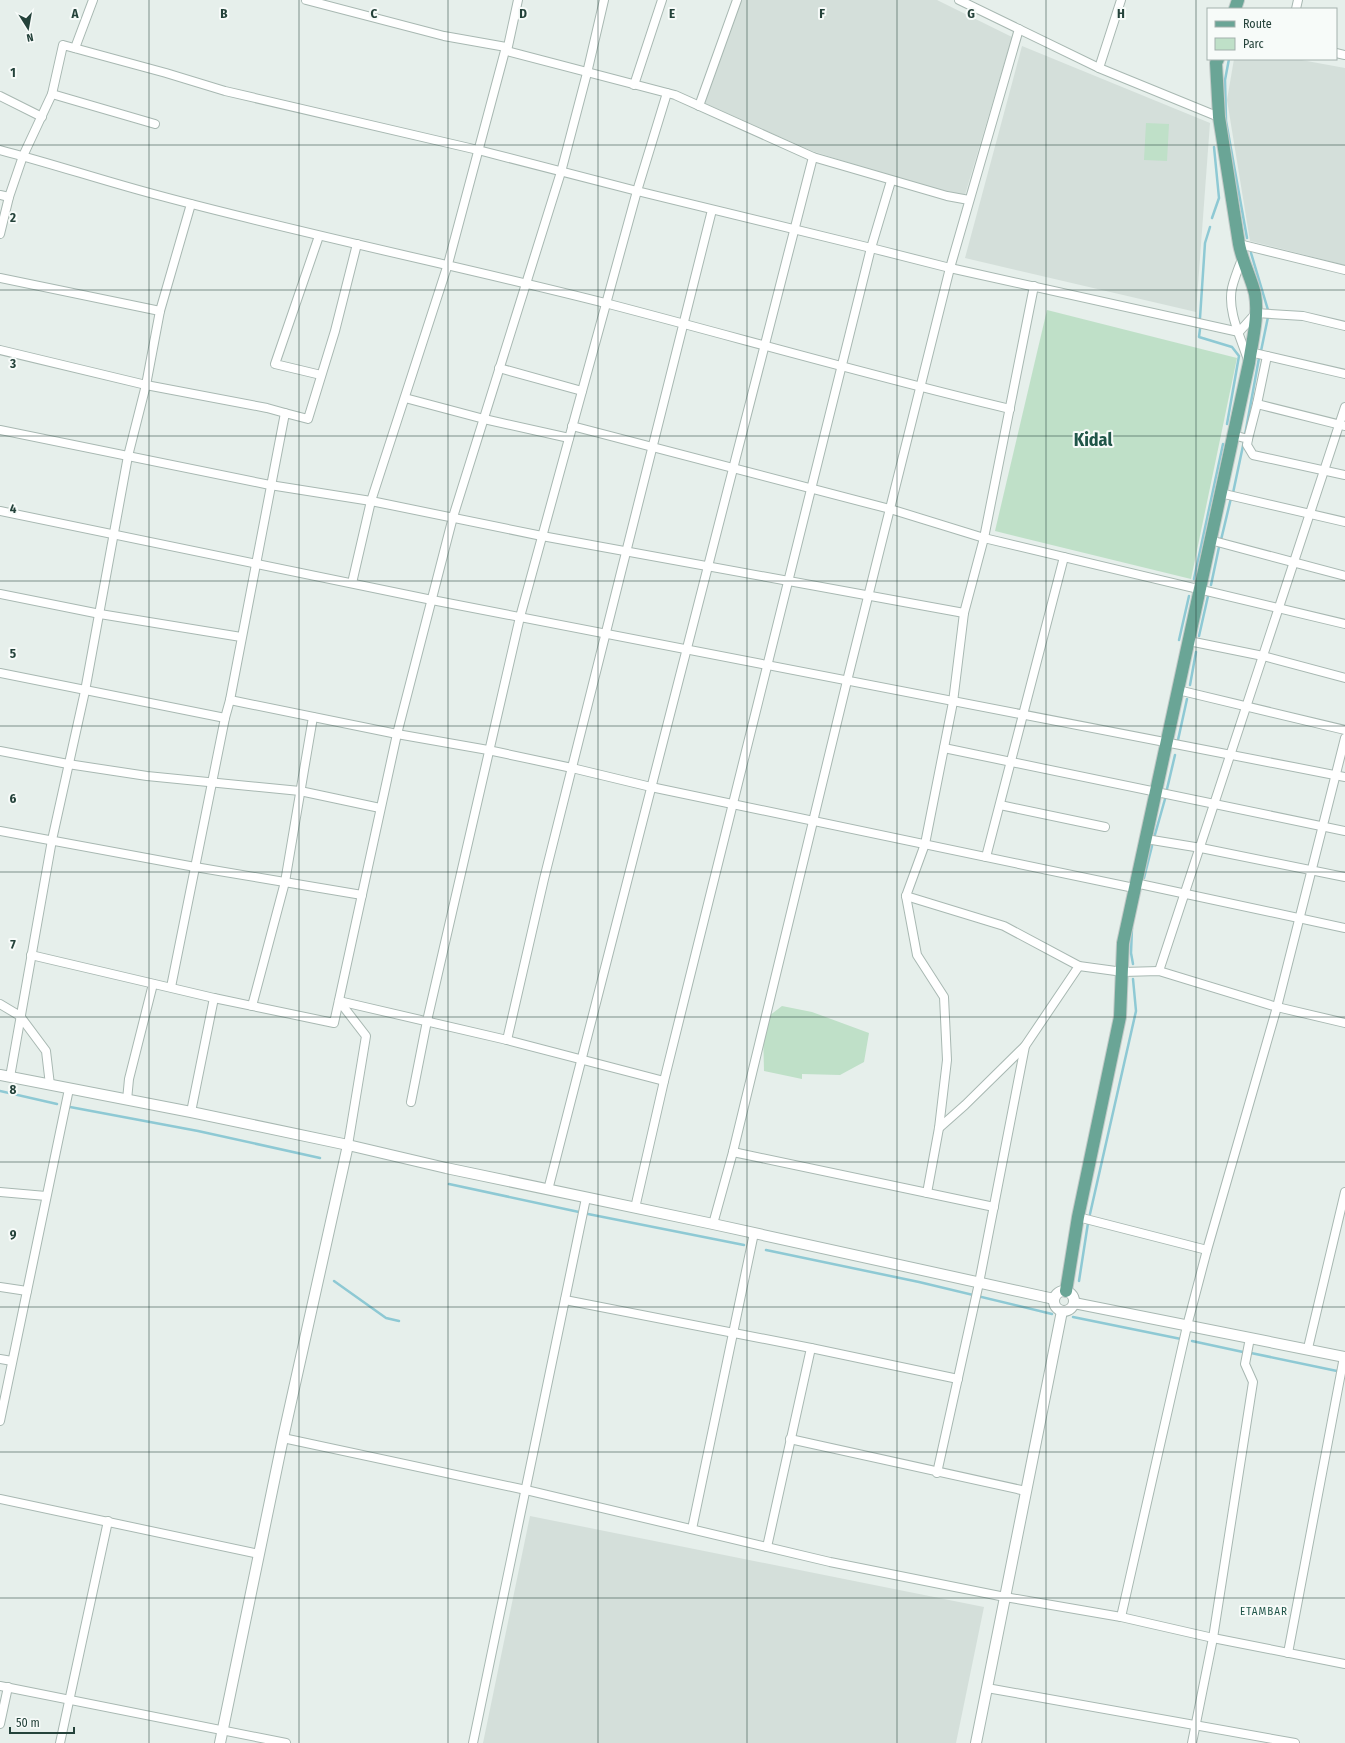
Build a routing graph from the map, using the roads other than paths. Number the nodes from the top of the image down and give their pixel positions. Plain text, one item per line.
1 (93, 0) edge
2 (306, 0) edge
3 (518, 0) edge
4 (604, 0) edge
5 (662, 0) edge
6 (737, 0) edge
7 (959, 0) edge
8 (1118, 1) edge
9 (1019, 29) junction
10 (75, 48) junction
11 (506, 49) junction
12 (1217, 60) edge
13 (1098, 68) junction
14 (588, 73) junction
15 (634, 85) junction
16 (667, 93) junction
17 (52, 94) junction
18 (0, 96) edge
19 (699, 106) junction
20 (42, 117) junction
21 (1219, 117) junction
22 (155, 124) dead end
23 (0, 150) edge
24 (478, 150) junction
25 (23, 156) junction
26 (813, 157) junction
27 (561, 172) junction
28 (891, 181) junction
29 (637, 192) junction
30 (0, 195) edge
31 (9, 197) junction
32 (969, 200) junction
33 (191, 204) junction
34 (712, 210) junction
35 (794, 230) junction
36 (0, 234) edge
37 (319, 236) junction
38 (357, 244) junction
39 (1238, 244) junction
40 (871, 248) junction
41 (1242, 259) junction
42 (448, 264) junction
43 (950, 268) junction
44 (1345, 270) edge
45 (0, 278) edge
46 (526, 284) junction
47 (1034, 286) junction
48 (606, 304) junction
49 (160, 312) junction
50 (1256, 313) junction
51 (684, 324) junction
52 (1345, 326) edge
53 (1239, 332) junction
54 (764, 346) junction
55 (0, 350) edge
56 (1267, 356) junction
57 (1250, 357) junction
58 (842, 367) junction
59 (499, 368) junction
60 (1345, 374) edge
61 (321, 376) junction
62 (146, 385) junction
63 (920, 387) junction
64 (582, 391) junction
65 (405, 398) junction
66 (1257, 404) junction
67 (1345, 407) edge
68 (1010, 408) junction
69 (284, 414) junction
70 (484, 419) junction
71 (1342, 425) edge
72 (572, 426) junction
73 (0, 430) edge
74 (1233, 435) junction
75 (569, 438) junction
76 (1248, 439) junction
77 (653, 447) junction
78 (128, 456) junction
79 (733, 468) junction
80 (1324, 469) junction
81 (1345, 475) edge
82 (270, 485) junction
83 (812, 489) junction
84 (1220, 493) junction
85 (371, 502) junction
86 (890, 509) junction
87 (0, 511) edge
88 (1309, 514) junction
89 (453, 517) junction
90 (1345, 522) edge
91 (115, 534) junction
92 (542, 536) junction
93 (984, 538) junction
94 (1210, 540) junction
95 (626, 551) junction
96 (1064, 557) junction
97 (1293, 563) junction
98 (255, 564) junction
99 (708, 566) junction
100 (1345, 576) edge
101 (789, 581) junction
102 (352, 583) junction
103 (1200, 588) junction
104 (0, 594) edge
105 (868, 596) junction
106 (432, 600) junction
107 (1278, 607) junction
108 (964, 613) junction
109 (100, 614) junction
110 (520, 617) junction
111 (1345, 624) edge
112 (606, 634) junction
113 (241, 637) junction
114 (1188, 640) junction
115 (687, 649) junction
116 (1262, 656) junction
117 (768, 665) junction
118 (0, 673) edge
119 (1345, 678) edge
120 (847, 681) junction
121 (1178, 690) junction
122 (85, 691) junction
123 (230, 700) junction
124 (953, 702) junction
125 (1246, 706) junction
126 (1023, 715) junction
127 (313, 717) junction
128 (225, 718) junction
129 (1345, 730) edge
130 (397, 734) junction
131 (1345, 738) edge
132 (1167, 742) junction
133 (944, 748) junction
134 (488, 750) junction
135 (0, 751) edge
136 (1230, 756) junction
137 (1011, 762) junction
138 (68, 764) junction
139 (572, 768) junction
140 (1336, 775) junction
141 (1345, 778) edge
142 (213, 782) junction
143 (651, 787) junction
144 (300, 791) junction
145 (1156, 791) junction
146 (1214, 803) junction
147 (734, 804) junction
148 (1000, 805) junction
149 (380, 808) junction
150 (814, 821) junction
151 (1323, 826) junction
152 (1105, 827) dead end
153 (1345, 830) edge
154 (0, 831) edge
155 (1146, 839) junction
156 (52, 840) junction
157 (925, 844) junction
158 (1201, 848) junction
159 (986, 857) junction
160 (195, 867) junction
161 (1311, 870) junction
162 (1345, 877) edge
163 (285, 882) junction
164 (1135, 886) junction
165 (1184, 894) junction
166 (362, 895) junction
167 (906, 896) junction
168 (1299, 919) junction
169 (1345, 928) edge
170 (31, 955) junction
171 (1079, 966) junction
172 (1159, 971) junction
173 (1123, 972) junction
174 (153, 984) junction
175 (171, 987) junction
176 (214, 998) junction
177 (339, 1001) junction
178 (0, 1004) edge
179 (252, 1006) junction
180 (1277, 1007) junction
181 (20, 1016) junction
182 (427, 1021) junction
183 (1345, 1023) edge
184 (507, 1040) junction
185 (1025, 1046) junction
186 (581, 1059) junction
187 (5, 1076) edge
188 (664, 1081) junction
189 (50, 1085) junction
190 (69, 1089) junction
191 (127, 1100) junction
192 (411, 1102) dead end
193 (191, 1112) junction
194 (939, 1128) junction
195 (348, 1145) junction
196 (733, 1152) junction
197 (548, 1190) junction
198 (0, 1192) edge
199 (1345, 1192) edge
200 (927, 1193) junction
201 (46, 1196) junction
202 (586, 1198) junction
203 (994, 1207) junction
204 (635, 1208) junction
205 (1078, 1217) junction
206 (713, 1224) junction
207 (754, 1233) junction
208 (1207, 1250) junction
209 (979, 1282) junction
210 (0, 1286) edge
211 (27, 1291) junction
212 (1066, 1291) junction
213 (1054, 1299) junction
214 (565, 1300) junction
215 (1074, 1303) junction
216 (1062, 1311) junction
217 (1187, 1326) junction
218 (733, 1333) junction
219 (1250, 1338) junction
220 (811, 1348) junction
221 (1308, 1348) junction
222 (1344, 1357) edge
223 (0, 1359) edge
224 (12, 1361) junction
225 (958, 1379) junction
226 (0, 1421) edge
227 (283, 1438) junction
228 (790, 1439) junction
229 (937, 1473) junction
230 (526, 1490) junction
231 (1026, 1492) junction
232 (0, 1499) edge
233 (108, 1521) junction
234 (692, 1529) junction
235 (767, 1547) junction
236 (259, 1554) junction
237 (1005, 1597) junction
238 (1121, 1617) junction
239 (1213, 1638) junction
240 (1288, 1652) junction
241 (1345, 1664) edge
242 (4, 1687) edge
243 (987, 1688) junction
244 (68, 1700) junction
245 (0, 1724) edge
246 (1196, 1725) junction
247 (222, 1730) junction
248 (1270, 1741) edge
249 (60, 1743) edge
250 (220, 1743) edge
251 (286, 1743) edge
252 (473, 1743) edge
253 (976, 1743) edge
254 (1192, 1743) edge
255 (1294, 1743) edge

1 - 10 street
2 - 11 street
3 - 11 street
4 - 14 street
5 - 15 street
6 - 19 street
7 - 9 street
8 - 13 street
9 - 13 street
9 - 32 street
10 - 17 street
10 - 24 street
11 - 14 street
11 - 24 street
12 - 21 main road
13 - 21 street
14 - 15 street
14 - 27 street
15 - 16 street
16 - 19 street
16 - 29 street
17 - 20 street
17 - 22 street
18 - 20 street
19 - 26 street
20 - 25 street
21 - 39 main road
23 - 25 street
24 - 27 street
24 - 42 street
25 - 31 street
25 - 33 street
26 - 28 street
26 - 35 street
27 - 29 street
27 - 46 street
28 - 32 street
28 - 40 street
29 - 34 street
29 - 48 street
30 - 31 street
31 - 36 street
32 - 43 street
33 - 37 street
33 - 49 street
34 - 35 street
34 - 51 street
35 - 40 street
35 - 54 street
37 - 38 street
37 - 61 street
38 - 42 street
38 - 61 street
39 - 41 main road
39 - 44 street
40 - 43 street
40 - 58 street
41 - 50 main road
41 - 53 street
42 - 46 street
42 - 65 street
43 - 47 street
43 - 63 street
45 - 49 street
46 - 48 street
46 - 59 street
47 - 53 street
47 - 68 street
48 - 51 street
48 - 64 street
49 - 62 street
50 - 52 street
50 - 53 street
50 - 57 main road
51 - 54 street
51 - 77 street
53 - 57 street
54 - 58 street
54 - 79 street
55 - 62 street
56 - 57 street
56 - 60 street
56 - 66 street
57 - 74 main road
58 - 63 street
58 - 83 street
59 - 64 street
59 - 70 street
61 - 69 street
62 - 69 street
62 - 78 street
63 - 68 street
63 - 86 street
64 - 72 street
65 - 70 street
65 - 85 street
66 - 71 street
66 - 76 street
67 - 71 street
68 - 93 street
69 - 82 street
70 - 75 street
70 - 89 street
71 - 80 street
72 - 75 street
72 - 77 street
73 - 78 street
74 - 76 street
74 - 84 main road
75 - 92 street
76 - 80 street
77 - 79 street
77 - 95 street
78 - 82 street
78 - 91 street
79 - 83 street
79 - 99 street
80 - 81 street
80 - 88 street
82 - 85 street
82 - 98 street
83 - 86 street
83 - 101 street
84 - 88 street
84 - 94 main road
85 - 89 street
85 - 102 street
86 - 93 street
86 - 105 street
87 - 91 street
88 - 90 street
88 - 97 street
89 - 92 street
89 - 106 street
91 - 98 street
91 - 109 street
92 - 95 street
92 - 110 street
93 - 96 street
93 - 108 street
94 - 97 street
94 - 103 main road
95 - 99 street
95 - 112 street
96 - 103 street
96 - 126 street
97 - 100 street
97 - 107 street
98 - 102 street
98 - 113 street
99 - 101 street
99 - 115 street
101 - 105 street
101 - 117 street
102 - 106 street
103 - 107 street
103 - 114 main road
104 - 109 street
105 - 108 street
105 - 120 street
106 - 110 street
106 - 130 street
107 - 111 street
107 - 116 street
108 - 124 street
109 - 113 street
109 - 122 street
110 - 112 street
110 - 134 street
112 - 115 street
112 - 139 street
113 - 123 street
114 - 116 street
114 - 121 main road
115 - 117 street
115 - 143 street
116 - 119 street
116 - 125 street
117 - 120 street
117 - 147 street
118 - 122 street
120 - 124 street
120 - 150 street
121 - 125 street
121 - 132 main road
122 - 128 street
122 - 138 street
123 - 127 street
123 - 128 street
124 - 126 street
124 - 133 street
125 - 129 street
125 - 136 street
126 - 132 street
126 - 137 street
127 - 130 street
127 - 144 street
128 - 142 street
130 - 134 street
130 - 149 street
131 - 140 street
132 - 136 street
132 - 145 main road
133 - 137 street
133 - 157 street
134 - 139 street
134 - 182 street
135 - 138 street
136 - 140 street
136 - 146 street
137 - 145 street
137 - 148 street
138 - 142 street
138 - 156 street
139 - 143 street
139 - 184 street
140 - 141 street
140 - 151 street
142 - 144 street
142 - 160 street
143 - 147 street
143 - 186 street
144 - 149 street
144 - 163 street
145 - 146 street
145 - 155 main road
146 - 151 street
146 - 158 street
147 - 150 street
147 - 188 street
148 - 152 street
148 - 159 street
149 - 166 street
150 - 157 street
150 - 196 street
151 - 153 street
151 - 161 street
154 - 156 street
155 - 158 street
155 - 164 main road
156 - 160 street
156 - 170 street
157 - 159 street
157 - 167 street
158 - 161 street
158 - 165 street
159 - 164 street
160 - 163 street
160 - 175 street
161 - 162 street
161 - 168 street
163 - 166 street
163 - 179 street
164 - 165 street
164 - 173 main road
165 - 168 street
165 - 172 street
166 - 177 street
167 - 171 street
167 - 194 street
168 - 169 street
168 - 180 street
170 - 174 street
170 - 181 street
171 - 173 street
171 - 185 street
172 - 173 street
172 - 180 street
173 - 205 main road
174 - 175 street
174 - 191 street
175 - 176 street
176 - 179 street
176 - 193 street
177 - 179 street
177 - 182 street
177 - 195 street
178 - 181 street
180 - 183 street
180 - 208 street
181 - 187 street
181 - 189 street
182 - 184 street
182 - 192 street
184 - 186 street
185 - 194 street
185 - 203 street
186 - 188 street
186 - 197 street
187 - 189 street
188 - 204 street
189 - 190 street
190 - 191 street
190 - 201 street
191 - 193 street
193 - 195 street
194 - 200 street
195 - 197 street
195 - 227 street
196 - 200 street
196 - 206 street
197 - 202 street
198 - 201 street
199 - 221 street
200 - 203 street
201 - 211 street
202 - 204 street
202 - 214 street
203 - 209 street
204 - 206 street
205 - 208 street
205 - 212 main road
206 - 207 street
207 - 209 street
207 - 218 street
208 - 217 street
209 - 213 street
209 - 225 street
210 - 211 street
211 - 224 street
212 - 213 street
212 - 215 street
213 - 216 street
214 - 218 street
214 - 230 street
215 - 216 street
215 - 217 street
216 - 231 street
217 - 219 street
217 - 238 street
218 - 220 street
218 - 234 street
219 - 221 street
219 - 239 street
220 - 225 street
220 - 228 street
221 - 222 street
222 - 240 street
223 - 224 street
224 - 226 street
225 - 229 street
227 - 230 street
227 - 236 street
228 - 229 street
228 - 235 street
229 - 231 street
230 - 234 street
230 - 252 street
231 - 237 street
232 - 233 street
233 - 236 street
233 - 244 street
234 - 235 street
235 - 237 street
236 - 247 street
237 - 238 street
237 - 243 street
238 - 239 street
239 - 240 street
239 - 246 street
240 - 241 street
242 - 244 street
242 - 245 street
243 - 246 street
243 - 253 street
244 - 247 street
244 - 249 street
246 - 248 street
246 - 254 street
247 - 250 street
247 - 251 street
248 - 255 street

